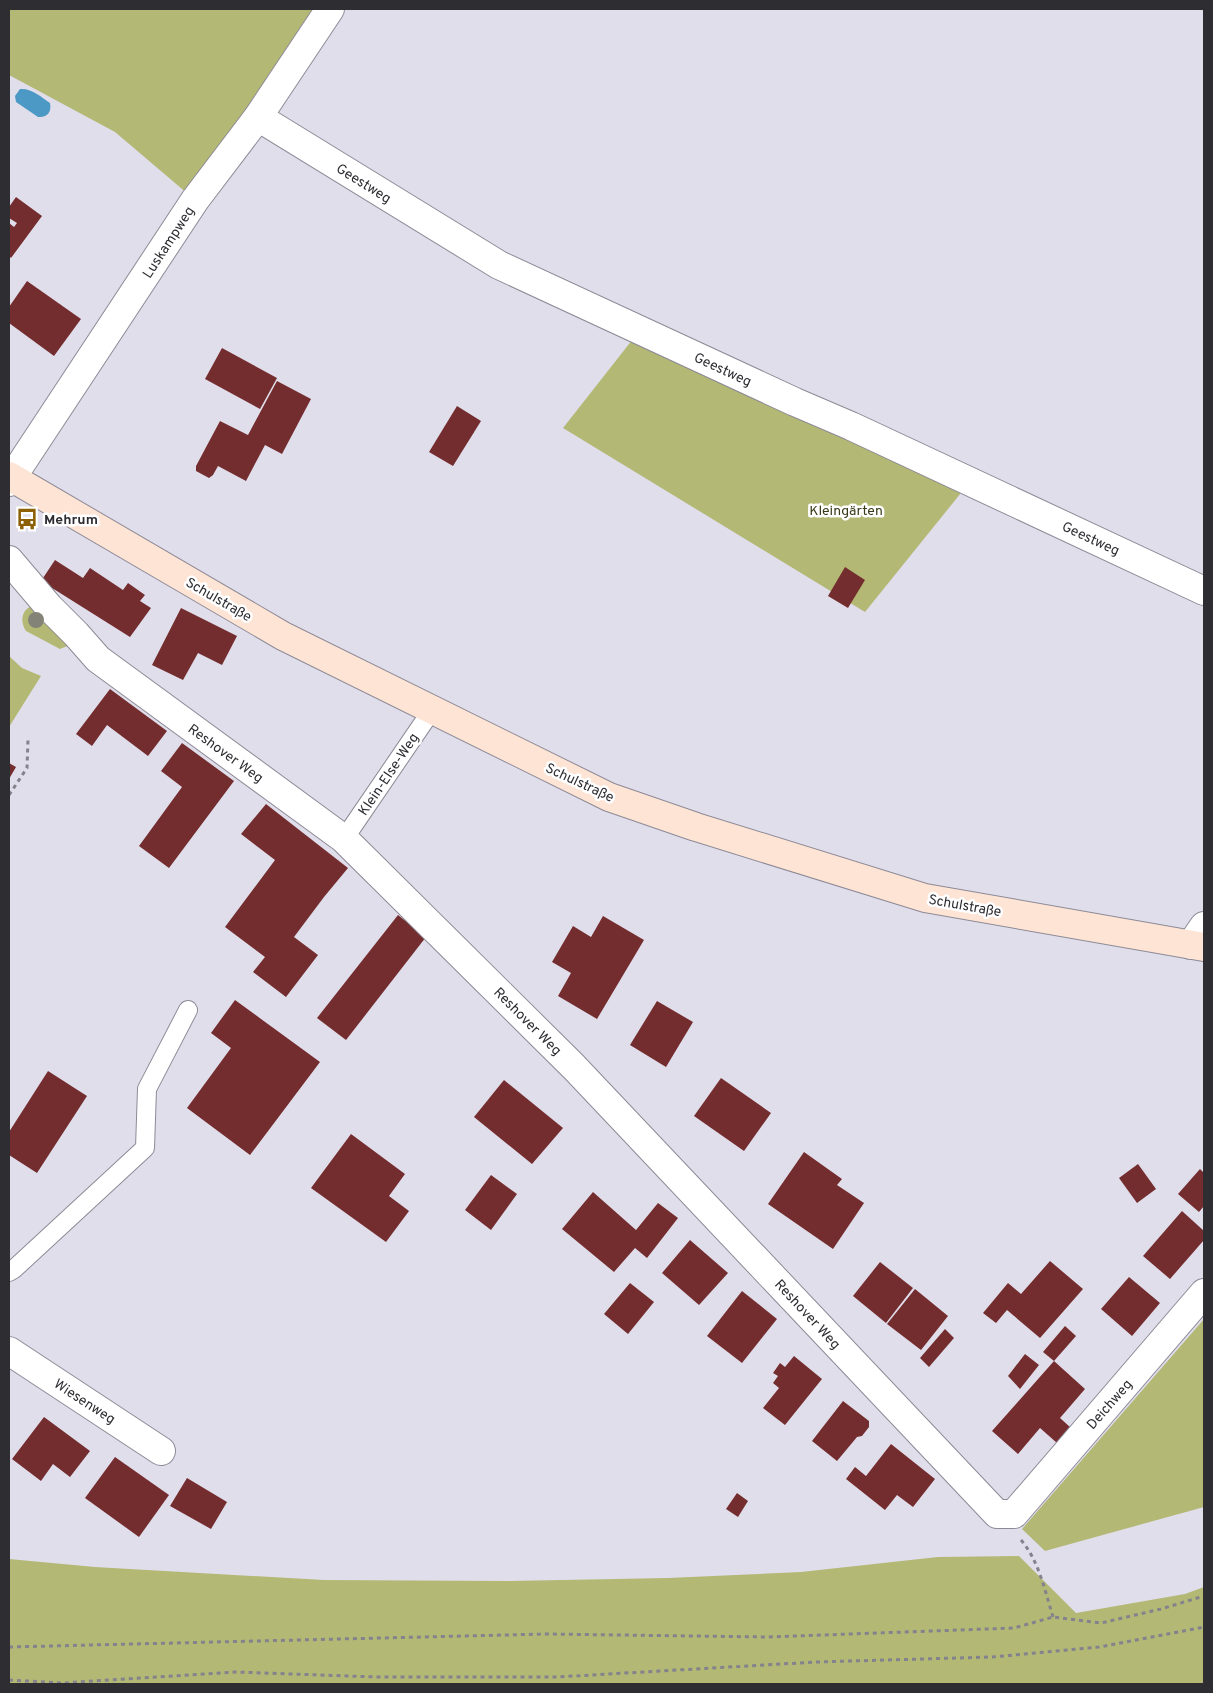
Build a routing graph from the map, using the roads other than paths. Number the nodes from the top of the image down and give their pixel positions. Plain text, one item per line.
1 (330, 9) edge
2 (258, 118) junction
3 (10, 479) edge
4 (9, 560) edge
5 (1204, 591) edge
6 (432, 710) junction
7 (344, 839) junction
8 (1200, 939) edge
9 (188, 1010) dead end
10 (9, 1272) edge
11 (1204, 1293) edge
12 (9, 1351) edge
13 (161, 1450) dead end
14 (1005, 1514) joint

1 - 2 street, Luskampweg
2 - 3 street, Luskampweg
2 - 5 street, Geestweg
3 - 6 main road, Schulstraße
4 - 7 street, Reshover Weg
6 - 7 lane, Klein-Else-Weg
6 - 8 main road, Schulstraße
7 - 14 street, Reshover Weg
9 - 10 lane
11 - 14 street, Deichweg
12 - 13 street, Wiesenweg

